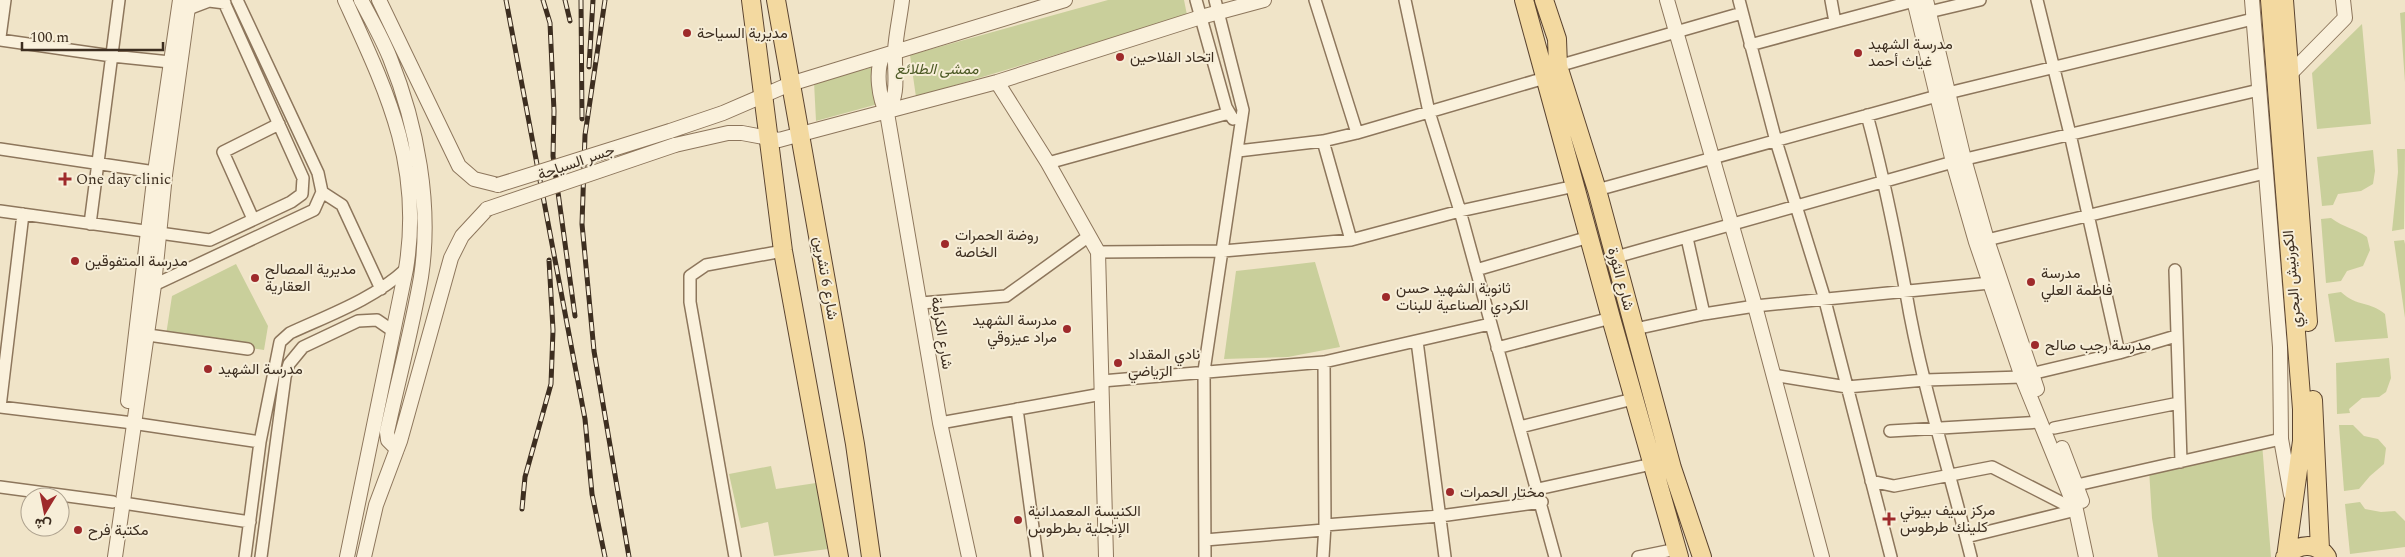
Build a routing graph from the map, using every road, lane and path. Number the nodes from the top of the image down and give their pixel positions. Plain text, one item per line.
1 (5, 0) edge
2 (118, 0) edge
3 (237, 0) edge
4 (345, 0) edge
5 (361, 0) edge
6 (379, 0) edge
7 (751, 0) edge
8 (776, 0) edge
9 (902, 0) edge
10 (1065, 0) edge
11 (1196, 0) edge
12 (1264, 0) edge
13 (1315, 0) edge
14 (1405, 0) edge
15 (1524, 0) edge
16 (1544, 0) edge
17 (1668, 0) edge
18 (1738, 0) edge
19 (1831, 0) edge
20 (1980, 0) edge
21 (2037, 0) edge
22 (2252, 0) edge
23 (2270, 0) edge
24 (2284, 0) edge
25 (2343, 0) edge
26 (224, 1) edge
27 (186, 3) edge
28 (1921, 3) edge
29 (1216, 6) edge
30 (1742, 13) junction
31 (1201, 17) junction
32 (2253, 19) junction
33 (1835, 22) junction
34 (1677, 32) junction
35 (0, 38) edge
36 (1750, 45) junction
37 (889, 54) junction
38 (112, 56) junction
39 (170, 62) junction
40 (2052, 66) junction
41 (1552, 72) junction
42 (2290, 74) junction
43 (997, 82) junction
44 (790, 84) junction
45 (2259, 90) junction
46 (763, 94) junction
47 (1942, 95) junction
48 (1429, 112) junction
49 (887, 113) junction
50 (1229, 113) junction
51 (1867, 115) junction
52 (279, 124) junction
53 (1239, 126) junction
54 (1357, 133) junction
55 (801, 134) junction
56 (2070, 134) junction
57 (769, 138) junction
58 (1323, 141) junction
59 (1776, 141) junction
60 (0, 149) edge
61 (1238, 150) junction
62 (1712, 157) junction
63 (1959, 160) junction
64 (1048, 163) junction
65 (98, 164) junction
66 (155, 172) junction
67 (2264, 173) junction
68 (1885, 180) junction
69 (1575, 186) junction
70 (1598, 190) junction
71 (322, 192) junction
72 (1796, 206) junction
73 (0, 211) edge
74 (1460, 211) junction
75 (23, 214) junction
76 (2087, 215) junction
77 (254, 220) junction
78 (90, 224) junction
79 (1730, 225) junction
80 (155, 233) junction
81 (1089, 236) junction
82 (1589, 237) junction
83 (1686, 238) junction
84 (1351, 240) junction
85 (1987, 240) junction
86 (783, 251) junction
87 (1223, 251) junction
88 (1098, 252) junction
89 (1616, 257) junction
90 (406, 269) junction
91 (1476, 270) junction
92 (2175, 270) dead end
93 (1990, 283) junction
94 (154, 285) junction
95 (381, 289) junction
96 (1905, 292) junction
97 (1824, 298) junction
98 (921, 303) junction
99 (1755, 306) junction
100 (1704, 314) junction
101 (1611, 318) junction
102 (1490, 324) junction
103 (1635, 329) junction
104 (393, 330) junction
105 (148, 335) junction
106 (2176, 336) junction
107 (1416, 341) junction
108 (1497, 348) junction
109 (248, 350) dead end
110 (2119, 353) junction
111 (1324, 362) junction
112 (1204, 371) junction
113 (1773, 374) junction
114 (2026, 375) junction
115 (1925, 380) junction
116 (1847, 387) junction
117 (1102, 388) junction
118 (1633, 398) junction
119 (2179, 403) junction
120 (0, 407) edge
121 (1017, 409) junction
122 (130, 422) junction
123 (2041, 422) junction
124 (940, 423) junction
125 (1520, 427) junction
126 (1938, 428) junction
127 (2054, 428) junction
128 (1890, 431) dead end
129 (2281, 439) junction
130 (260, 442) junction
131 (370, 446) junction
132 (397, 450) junction
133 (2181, 462) junction
134 (1652, 464) junction
135 (1950, 475) junction
136 (1871, 481) junction
137 (2071, 486) junction
138 (0, 487) edge
139 (1538, 489) junction
140 (1542, 502) junction
141 (118, 503) junction
142 (2293, 506) junction
143 (2076, 510) junction
144 (1440, 516) junction
145 (250, 522) junction
146 (1324, 527) junction
147 (1966, 536) junction
148 (1205, 540) junction
149 (1678, 553) edge
150 (2324, 553) edge
151 (105, 557) edge
152 (115, 557) edge
153 (245, 557) edge
154 (261, 557) edge
155 (347, 557) edge
156 (364, 557) edge
157 (734, 557) edge
158 (839, 557) edge
159 (871, 557) edge
160 (969, 557) edge
161 (1038, 557) edge
162 (1106, 557) edge
163 (1205, 557) edge
164 (1324, 557) edge
165 (1445, 557) edge
166 (1556, 557) edge
167 (1638, 557) edge
168 (1702, 557) edge
169 (1822, 557) edge
170 (1891, 557) edge
171 (1971, 557) edge
172 (2086, 557) edge
173 (2096, 557) edge
174 (2286, 557) edge

1 - 35 street
2 - 38 street
3 - 71 street
4 - 90 street
5 - 132 street
6 - 46 street, جسر السياحة, bridge
7 - 46 main road
8 - 44 main road, شارع 6 تشرين
9 - 37 street, شارع الكرامة
10 - 37 street, جسر السياحة
11 - 31 street
12 - 29 street, جسر السياحة
13 - 54 street
14 - 48 street
15 - 41 main road, شارع الثورة
16 - 41 main road, شارع الثورة
17 - 34 street
18 - 30 street
19 - 33 street
20 - 28 street
21 - 40 street
22 - 32 street
23 - 142 main road, الكورنيش البحري
24 - 42 main road, الكورنيش البحري
25 - 42 street
26 - 27 street
26 - 52 street
27 - 39 street
27 - 80 street
28 - 33 street
28 - 47 street
29 - 31 street, جسر السياحة
29 - 53 street
30 - 34 street
30 - 36 street
31 - 43 street, جسر السياحة
31 - 50 street
32 - 40 street
32 - 45 street
33 - 36 street
34 - 41 street
34 - 62 street
35 - 38 street
36 - 59 street
37 - 44 street, جسر السياحة
37 - 49 street, شارع الكرامة
38 - 39 street
38 - 65 street
39 - 66 street
40 - 47 street
40 - 56 street
41 - 48 street
41 - 69 main road, شارع الثورة
41 - 70 main road, شارع الثورة
42 - 150 main road, الكورنيش البحري
43 - 49 street, جسر السياحة
43 - 64 street
44 - 46 street, جسر السياحة
44 - 55 main road, شارع 6 تشرين
45 - 56 street
45 - 67 street
46 - 57 main road
47 - 51 street
47 - 63 street
48 - 54 street
48 - 74 street
49 - 55 street, جسر السياحة
49 - 98 street, شارع الكرامة
50 - 53 street
50 - 64 street
51 - 59 street
51 - 68 street
52 - 77 street
52 - 77 street
53 - 61 street
54 - 58 street
55 - 57 street, جسر السياحة
55 - 159 main road, شارع 6 تشرين
56 - 63 street
56 - 76 street
57 - 86 main road
57 - 132 street, جسر السياحة, bridge
58 - 61 street
58 - 84 street
59 - 62 street
59 - 72 street
60 - 65 street
61 - 87 street
62 - 70 street
62 - 79 street
63 - 68 street
63 - 85 street
63 - 93 street
64 - 81 street
65 - 66 street
65 - 78 street
66 - 80 street
67 - 76 street
67 - 129 street
68 - 72 street
68 - 96 street
69 - 74 street
69 - 82 main road, شارع الثورة
70 - 89 main road, شارع الثورة
71 - 94 street
71 - 95 street
72 - 79 street
72 - 97 street
73 - 75 street
74 - 84 street
74 - 91 street
75 - 78 street
75 - 120 street
76 - 85 street
76 - 110 street
77 - 80 street
78 - 80 street
79 - 83 street
79 - 99 street
80 - 94 street
80 - 122 street
81 - 88 street
81 - 98 street
82 - 91 street
82 - 101 main road, شارع الثورة
83 - 89 street
83 - 100 street
84 - 87 street
85 - 114 street
86 - 157 street
86 - 158 main road
87 - 88 street
87 - 112 street
88 - 117 street
89 - 103 main road, شارع الثورة
90 - 95 street
90 - 104 street
91 - 102 street
92 - 106 street
93 - 96 street
93 - 114 street
94 - 105 street
95 - 130 street
96 - 97 street
96 - 115 street
97 - 99 street
97 - 116 street
98 - 124 street, شارع الكرامة
99 - 100 street
99 - 113 street
100 - 103 street
101 - 108 street
101 - 118 main road, شارع الثورة
102 - 107 street
102 - 108 street
103 - 168 main road, شارع الثورة
104 - 131 street
104 - 154 street
105 - 109 street
105 - 122 street
106 - 110 street
106 - 119 street
107 - 111 street
107 - 144 street
108 - 125 street
110 - 114 street
111 - 112 street
111 - 146 street
112 - 117 street
112 - 148 street
113 - 116 street
113 - 169 street
114 - 115 street
114 - 123 street
114 - 127 street
115 - 116 street
115 - 126 street
116 - 136 street
117 - 121 street
117 - 162 street
118 - 125 street
118 - 134 main road, شارع الثورة
119 - 127 street
119 - 133 street
120 - 122 street
121 - 124 street
121 - 161 street
122 - 130 street
122 - 141 street
123 - 126 street
123 - 137 street
124 - 160 street, شارع الكرامة
125 - 139 street
126 - 128 street
126 - 135 street
127 - 137 street
129 - 133 street
129 - 142 street
130 - 145 street
131 - 132 street
131 - 155 street
132 - 156 street
133 - 137 street
134 - 139 street
134 - 149 main road, شارع الثورة
135 - 136 street
135 - 143 street
135 - 147 street
136 - 170 street
137 - 143 street
137 - 173 street
138 - 141 street
139 - 140 street
140 - 144 street
140 - 166 street
141 - 145 street
141 - 151 street
141 - 152 street
142 - 174 main road, الكورنيش البحري
143 - 147 street
143 - 172 street
144 - 146 street
144 - 165 street
145 - 153 street
146 - 148 street
146 - 164 street
147 - 171 street
148 - 163 street
149 - 167 street
150 - 174 main road

